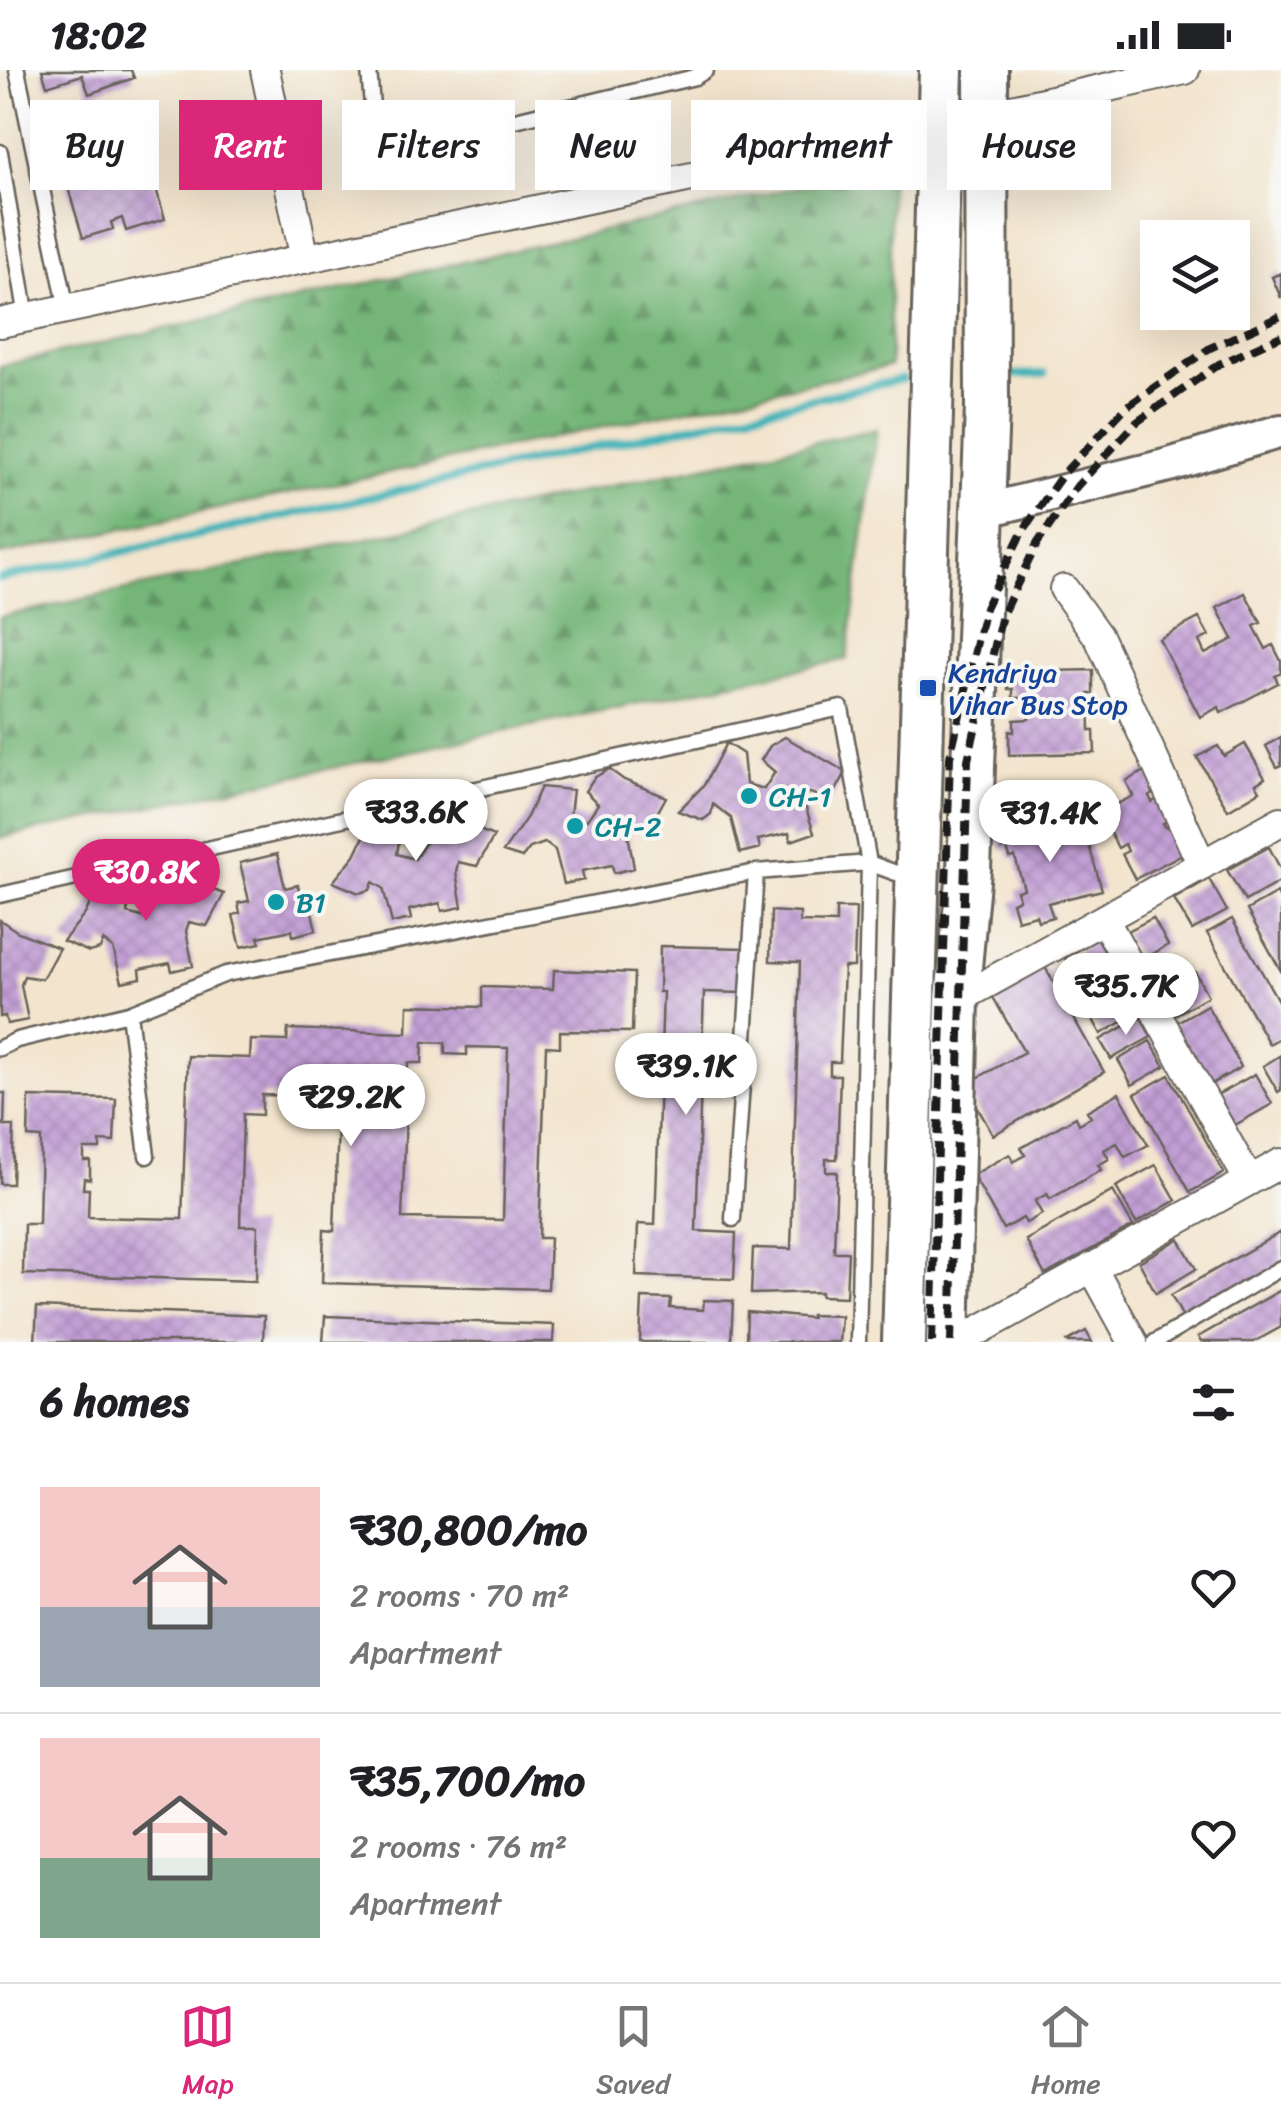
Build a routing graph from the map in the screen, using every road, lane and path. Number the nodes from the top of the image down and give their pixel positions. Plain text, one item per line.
1 (18, 70) edge
2 (265, 70) edge
3 (369, 70) edge
4 (706, 70) edge
5 (941, 70) edge
6 (986, 70) edge
7 (1185, 70) edge
8 (1143, 74) edge
9 (985, 100) edge
10 (1045, 100) edge
11 (947, 124) edge
12 (940, 125) junction
13 (0, 152) edge
14 (985, 190) edge
15 (305, 259) junction
16 (67, 309) junction
17 (13, 321) edge
18 (932, 405) junction
19 (987, 407) junction
20 (1281, 431) edge
21 (983, 511) junction
22 (1064, 589) dead end
23 (1281, 821) edge
24 (869, 862) junction
25 (1202, 864) junction
26 (918, 870) junction
27 (969, 870) junction
28 (756, 872) junction
29 (0, 895) edge
30 (1104, 919) junction
31 (957, 1000) junction
32 (129, 1013) junction
33 (0, 1048) edge
34 (148, 1156) dead end
35 (1281, 1163) edge
36 (1249, 1181) junction
37 (733, 1219) dead end
38 (1092, 1268) junction
39 (1281, 1268) edge
40 (858, 1342) edge
41 (904, 1342) edge
42 (948, 1342) edge
43 (958, 1342) edge
44 (1134, 1342) edge
45 (1155, 1342) edge

1 - 16 lane
2 - 15 street
3 - 4 lane
5 - 12 main road
6 - 9 main road
7 - 8 street
8 - 10 street
11 - 12 street
12 - 15 street
12 - 18 main road
13 - 17 lane
14 - 19 main road
15 - 16 street
16 - 17 street
18 - 19 main road
18 - 26 main road
19 - 21 main road
20 - 21 street
21 - 27 main road
22 - 25 street
23 - 25 street
24 - 26 lane
24 - 28 lane
24 - 29 lane
24 - 40 lane
25 - 30 street
26 - 27 street
26 - 41 main road
27 - 31 main road
28 - 32 lane
28 - 37 lane
30 - 31 street
30 - 36 street
31 - 42 main road
32 - 33 lane
32 - 34 lane
35 - 36 street
36 - 38 street
38 - 43 street
38 - 44 street
39 - 45 lane

